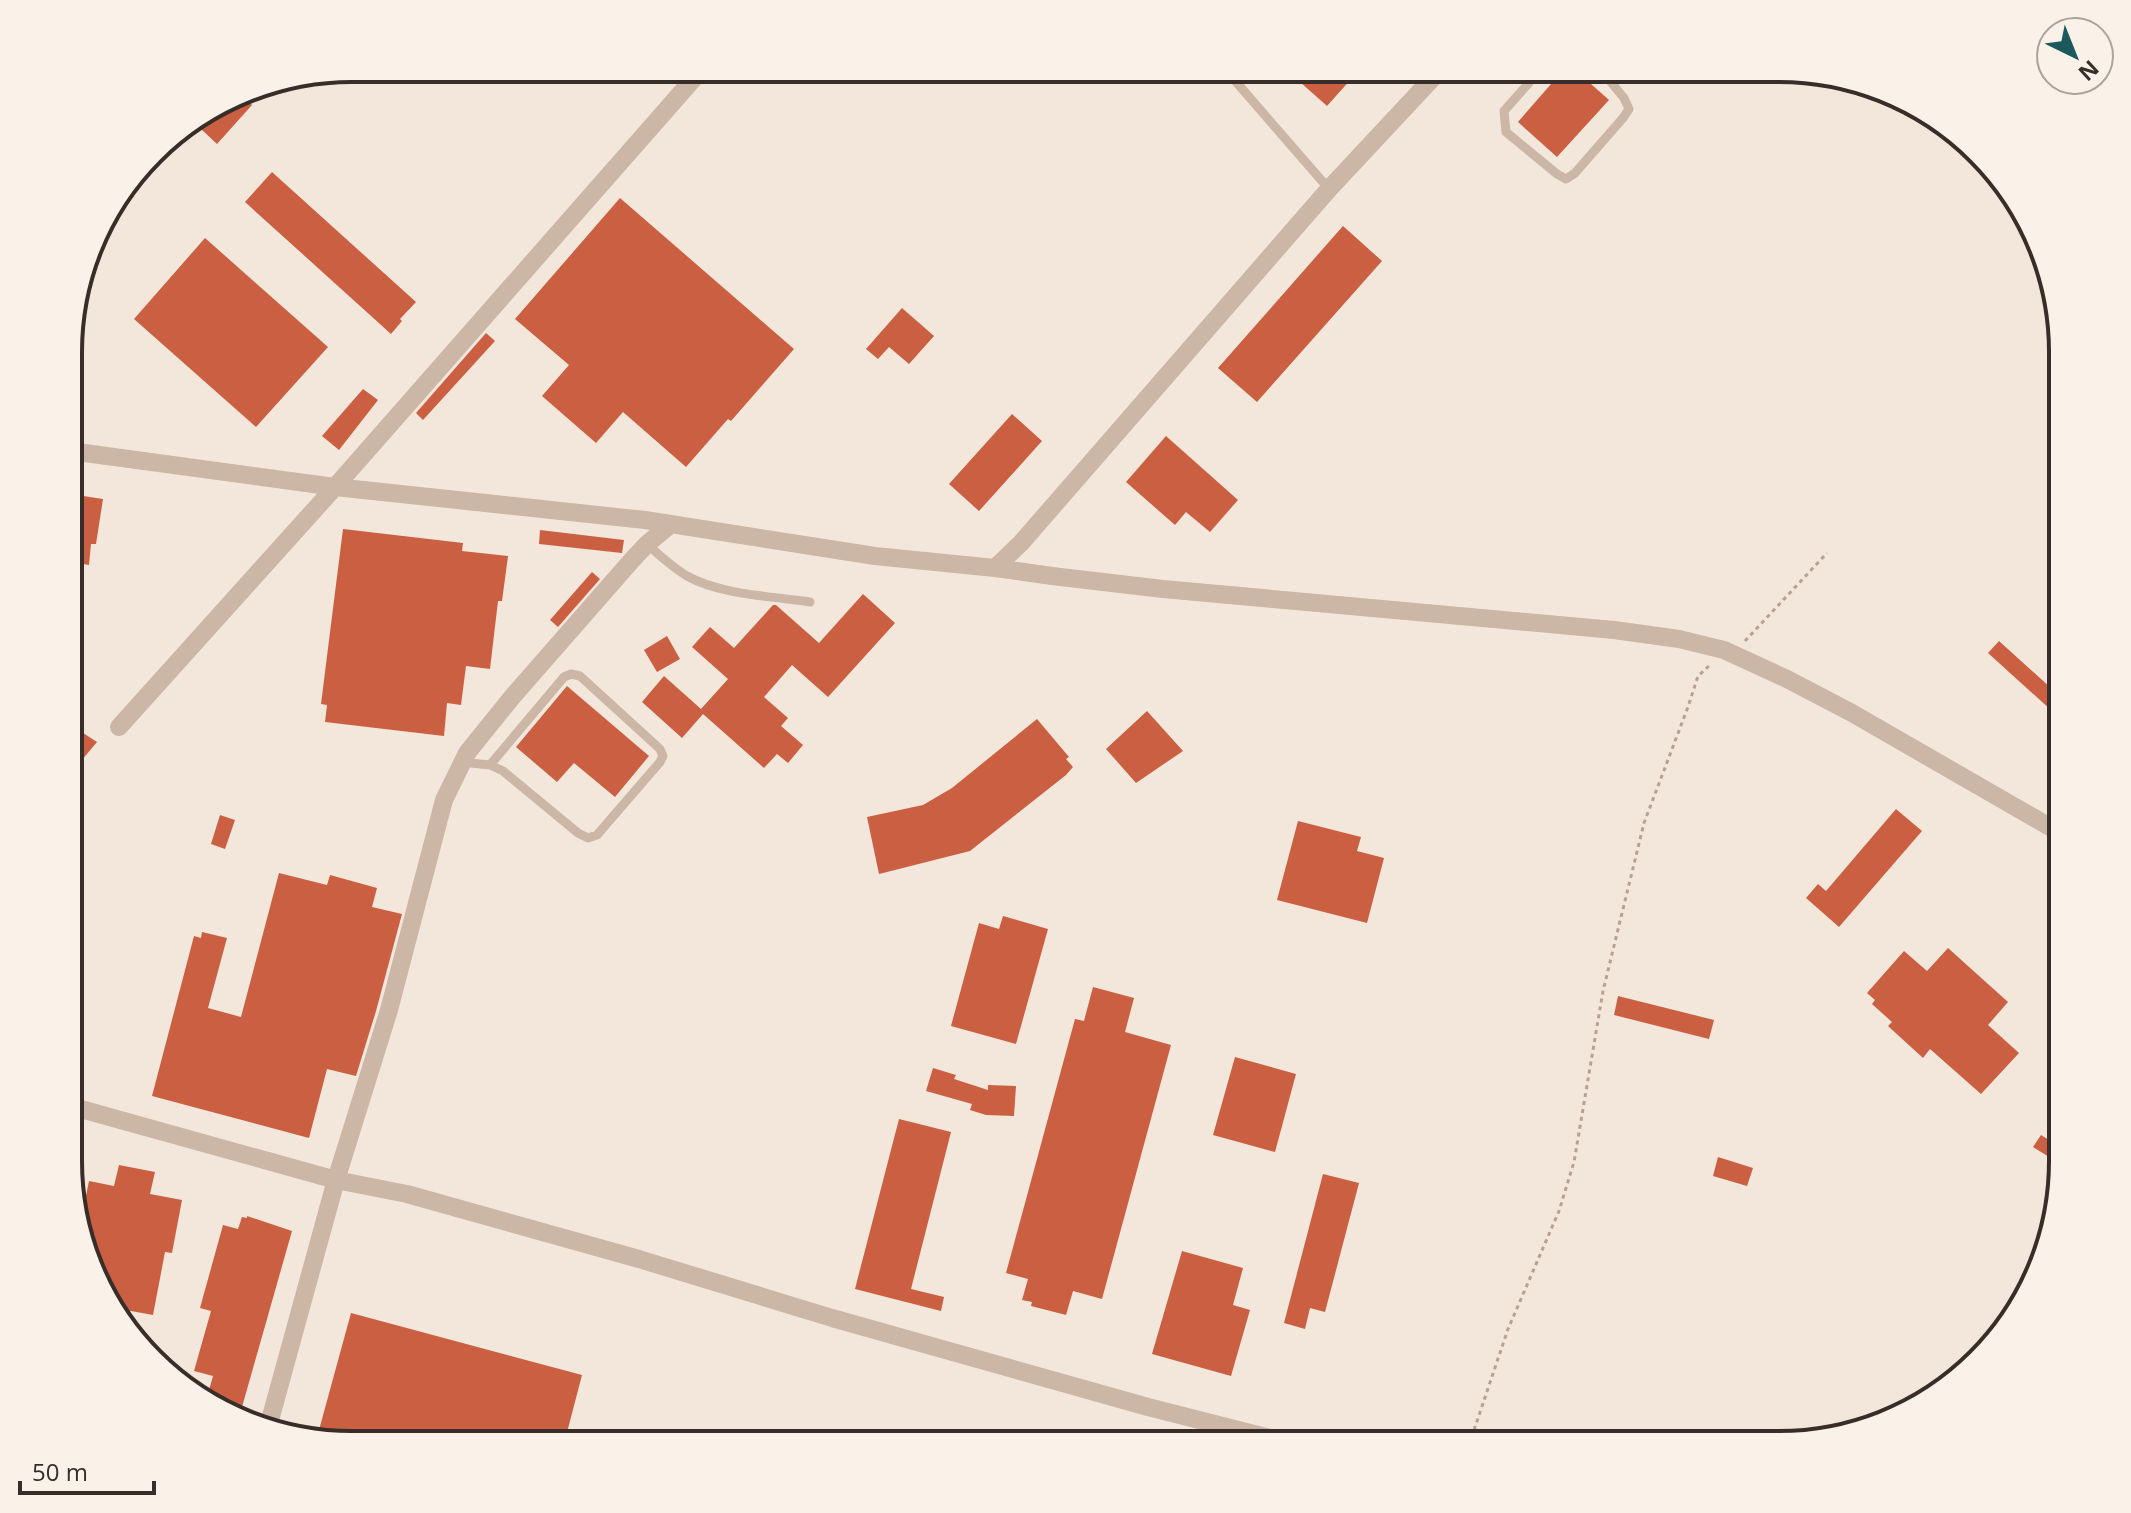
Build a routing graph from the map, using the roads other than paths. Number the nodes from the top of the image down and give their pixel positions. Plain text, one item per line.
1 (688, 83) edge
2 (1237, 83) edge
3 (1428, 83) edge
4 (1529, 83) edge
5 (1612, 83) edge
6 (1329, 189) junction
7 (82, 453) edge
8 (335, 487) junction
9 (671, 524) junction
10 (647, 544) junction
11 (995, 568) junction
12 (810, 602) dead end
13 (119, 727) dead end
14 (461, 762) junction
15 (490, 765) junction
16 (2048, 826) edge
17 (83, 1110) edge
18 (336, 1180) junction
19 (271, 1418) edge
20 (1243, 1431) edge

1 - 8 street
2 - 6 lane
3 - 6 street
4 - 5 lane
6 - 11 street
7 - 8 street
8 - 9 street
8 - 13 street
9 - 10 street
9 - 11 street
10 - 12 lane
10 - 14 street
11 - 16 street
14 - 15 lane
14 - 18 street
15 - 15 lane
17 - 18 street
18 - 19 street
18 - 20 street

